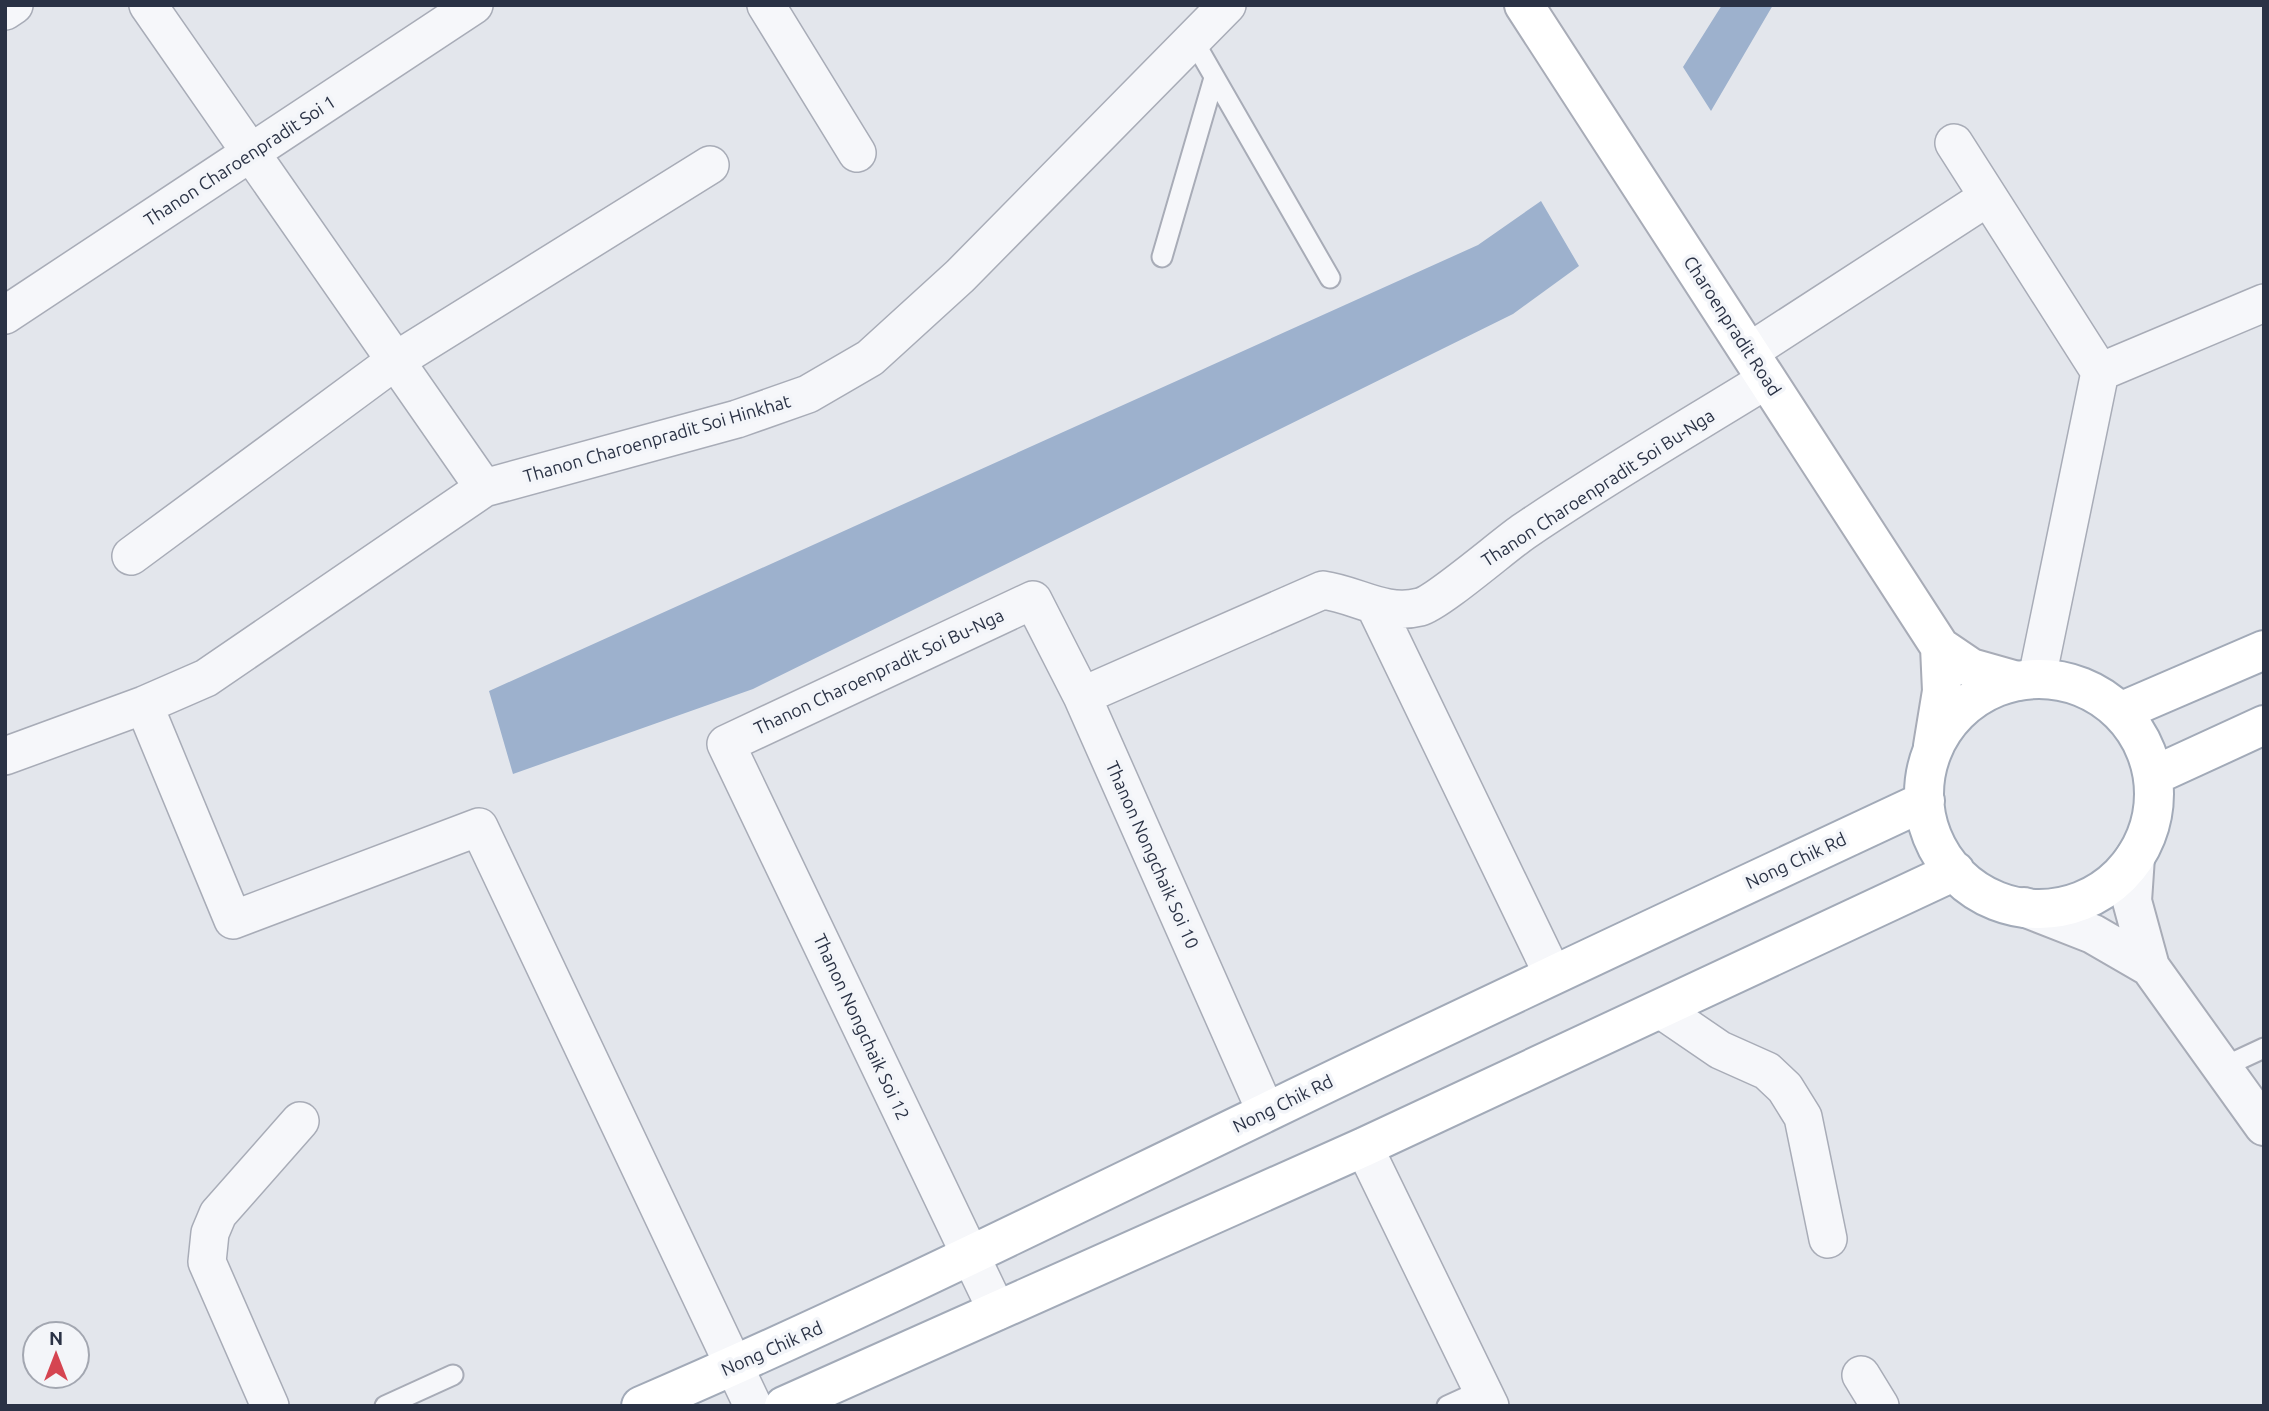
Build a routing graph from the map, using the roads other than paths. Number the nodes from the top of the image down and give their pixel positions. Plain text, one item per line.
1 (14, 5) edge
2 (149, 5) edge
3 (474, 5) edge
4 (766, 5) edge
5 (1227, 5) edge
6 (1524, 5) edge
7 (5, 11) edge
8 (1192, 38) junction
9 (1214, 78) junction
10 (1954, 143) dead end
11 (251, 153) junction
12 (857, 153) dead end
13 (710, 164) dead end
14 (1988, 197) junction
15 (1163, 257) dead end
16 (1330, 278) dead end
17 (2264, 303) edge
18 (5, 315) edge
19 (395, 361) junction
20 (1757, 366) junction
21 (2100, 372) junction
22 (484, 488) junction
23 (131, 556) dead end
24 (1033, 600) joint
25 (1376, 608) junction
26 (1940, 647) junction
27 (2264, 650) edge
28 (2027, 679) junction
29 (1082, 696) junction
30 (144, 705) junction
31 (2120, 712) junction
32 (2264, 726) edge
33 (726, 744) joint
34 (1933, 746) junction
35 (5, 756) edge
36 (2153, 776) junction
37 (1925, 801) junction
38 (2135, 857) junction
39 (1955, 871) junction
40 (2024, 907) junction
41 (2150, 967) junction
42 (1553, 975) junction
43 (1660, 1010) junction
44 (2264, 1048) edge
45 (2221, 1068) junction
46 (1266, 1112) junction
47 (2261, 1116) edge
48 (300, 1121) dead end
49 (1364, 1147) junction
50 (1828, 1239) dead end
51 (970, 1258) junction
52 (997, 1311) junction
53 (736, 1366) junction
54 (453, 1375) dead end
55 (1861, 1376) dead end
56 (1486, 1398) edge
57 (270, 1406) edge
58 (385, 1406) edge
59 (641, 1406) edge
60 (753, 1406) edge
61 (784, 1406) edge
62 (1447, 1406) edge
63 (1880, 1406) edge

1 - 7 street
2 - 11 street
3 - 11 street, Thanon Charoenpradit Soi 1
4 - 12 street
5 - 8 street, Thanon Charoenpradit Soi Hinkhat
6 - 20 main road, Charoenpradit Road
8 - 9 lane
8 - 22 street, Thanon Charoenpradit Soi Hinkhat
9 - 15 lane
9 - 16 lane
10 - 14 street
11 - 18 street, Thanon Charoenpradit Soi 1
11 - 19 street
13 - 19 street
14 - 20 street, Thanon Charoenpradit Soi Bu-Nga
14 - 21 street
17 - 21 street
19 - 22 street
19 - 23 street
20 - 25 street, Thanon Charoenpradit Soi Bu-Nga
20 - 26 main road, Charoenpradit Road
21 - 28 street
22 - 30 street, Thanon Charoenpradit Soi Hinkhat
24 - 29 street, Thanon Nongchaik Soi 10
24 - 33 street, Thanon Charoenpradit Soi Bu-Nga
25 - 29 street, Thanon Charoenpradit Soi Bu-Nga
25 - 42 street
26 - 28 main road, Charoenpradit Road
26 - 34 main road
27 - 31 main road
28 - 31 main road
28 - 34 main road
29 - 46 street, Thanon Nongchaik Soi 10
30 - 35 street, Thanon Charoenpradit Soi Hinkhat
30 - 53 street
31 - 36 main road
32 - 36 main road
33 - 51 street, Thanon Nongchaik Soi 12
34 - 37 main road
36 - 38 main road
37 - 39 main road
37 - 42 main road, Nong Chik Rd
38 - 40 main road
38 - 41 street
39 - 40 main road
39 - 43 main road
40 - 41 street
41 - 45 street
42 - 46 main road, Nong Chik Rd
43 - 49 main road
43 - 50 street
44 - 45 lane
45 - 47 street
46 - 51 main road, Nong Chik Rd
48 - 57 street
49 - 52 main road
49 - 56 street
51 - 52 street, Thanon Nongchaik Soi 12
51 - 53 main road, Nong Chik Rd
52 - 61 main road
53 - 59 main road, Nong Chik Rd
53 - 60 street
54 - 58 lane
55 - 63 street
56 - 62 lane

